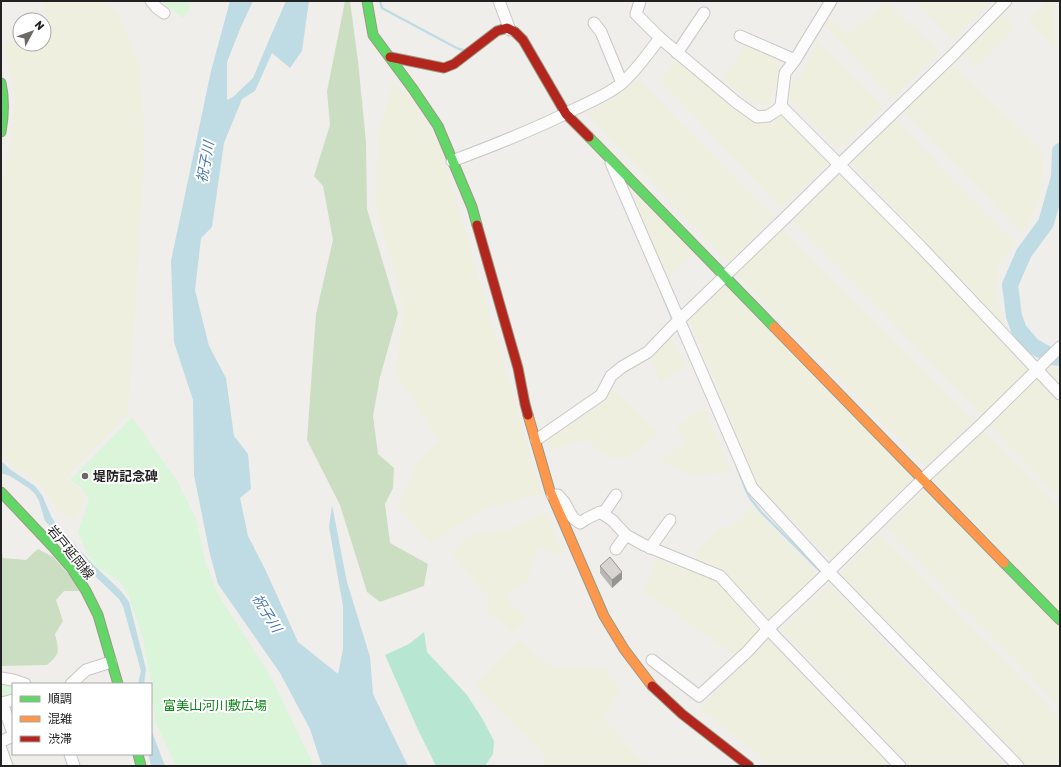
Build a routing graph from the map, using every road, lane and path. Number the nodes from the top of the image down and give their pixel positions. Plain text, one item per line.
1 (367, 1) edge
2 (499, 1) edge
3 (640, 1) edge
4 (830, 1) edge
5 (1006, 1) edge
6 (147, 3) edge
7 (164, 13) dead end
8 (704, 14) dead end
9 (594, 23) dead end
10 (510, 30) junction
11 (740, 36) dead end
12 (660, 38) junction
13 (677, 53) junction
14 (390, 57) junction
15 (795, 60) junction
16 (1, 82) edge
17 (622, 83) junction
18 (781, 106) junction
19 (566, 114) junction
20 (2, 125) edge
21 (609, 159) junction
22 (452, 161) junction
23 (839, 164) junction
24 (724, 276) junction
25 (679, 321) junction
26 (1058, 349) edge
27 (1040, 366) junction
28 (1060, 394) edge
29 (536, 440) junction
30 (923, 479) junction
31 (1, 492) edge
32 (552, 495) junction
33 (616, 495) dead end
34 (603, 514) junction
35 (670, 520) dead end
36 (626, 535) junction
37 (650, 548) junction
38 (616, 549) dead end
39 (829, 572) junction
40 (1060, 620) edge
41 (768, 629) junction
42 (652, 660) dead end
43 (111, 662) junction
44 (1, 678) edge
45 (22, 683) edge
46 (72, 683) edge
47 (118, 683) edge
48 (5, 702) edge
49 (12, 729) edge
50 (12, 735) edge
51 (1, 742) edge
52 (1, 749) edge
53 (70, 755) edge
54 (138, 755) edge
55 (7, 766) edge
56 (74, 766) edge
57 (141, 766) edge
58 (749, 766) edge
59 (900, 766) edge
60 (1018, 766) edge

1 - 14 street
2 - 10 street
3 - 12 street
4 - 15 street
5 - 23 street
6 - 7 street
8 - 13 street
9 - 17 street
10 - 14 street
10 - 19 street
11 - 15 street
12 - 13 street
12 - 17 street
13 - 18 street
14 - 22 street
15 - 18 street
16 - 20 street
17 - 19 street
18 - 23 street
19 - 21 street
19 - 22 street
21 - 24 street
21 - 25 street
22 - 29 street
23 - 24 street
23 - 27 street
24 - 25 street
24 - 30 street
25 - 29 street
25 - 39 street
26 - 27 street
27 - 28 street
27 - 30 street
29 - 32 street
30 - 39 street
30 - 40 street
31 - 43 street, 岩戸延岡線
32 - 34 street
32 - 58 street
33 - 34 street
34 - 36 street
35 - 37 street
36 - 37 street
36 - 38 street
37 - 41 street
39 - 41 street
39 - 60 street
41 - 42 street
41 - 59 street
43 - 46 street
43 - 47 street, 岩戸延岡線
44 - 45 street
48 - 49 street
50 - 51 street
52 - 55 street
53 - 56 street
54 - 57 street

